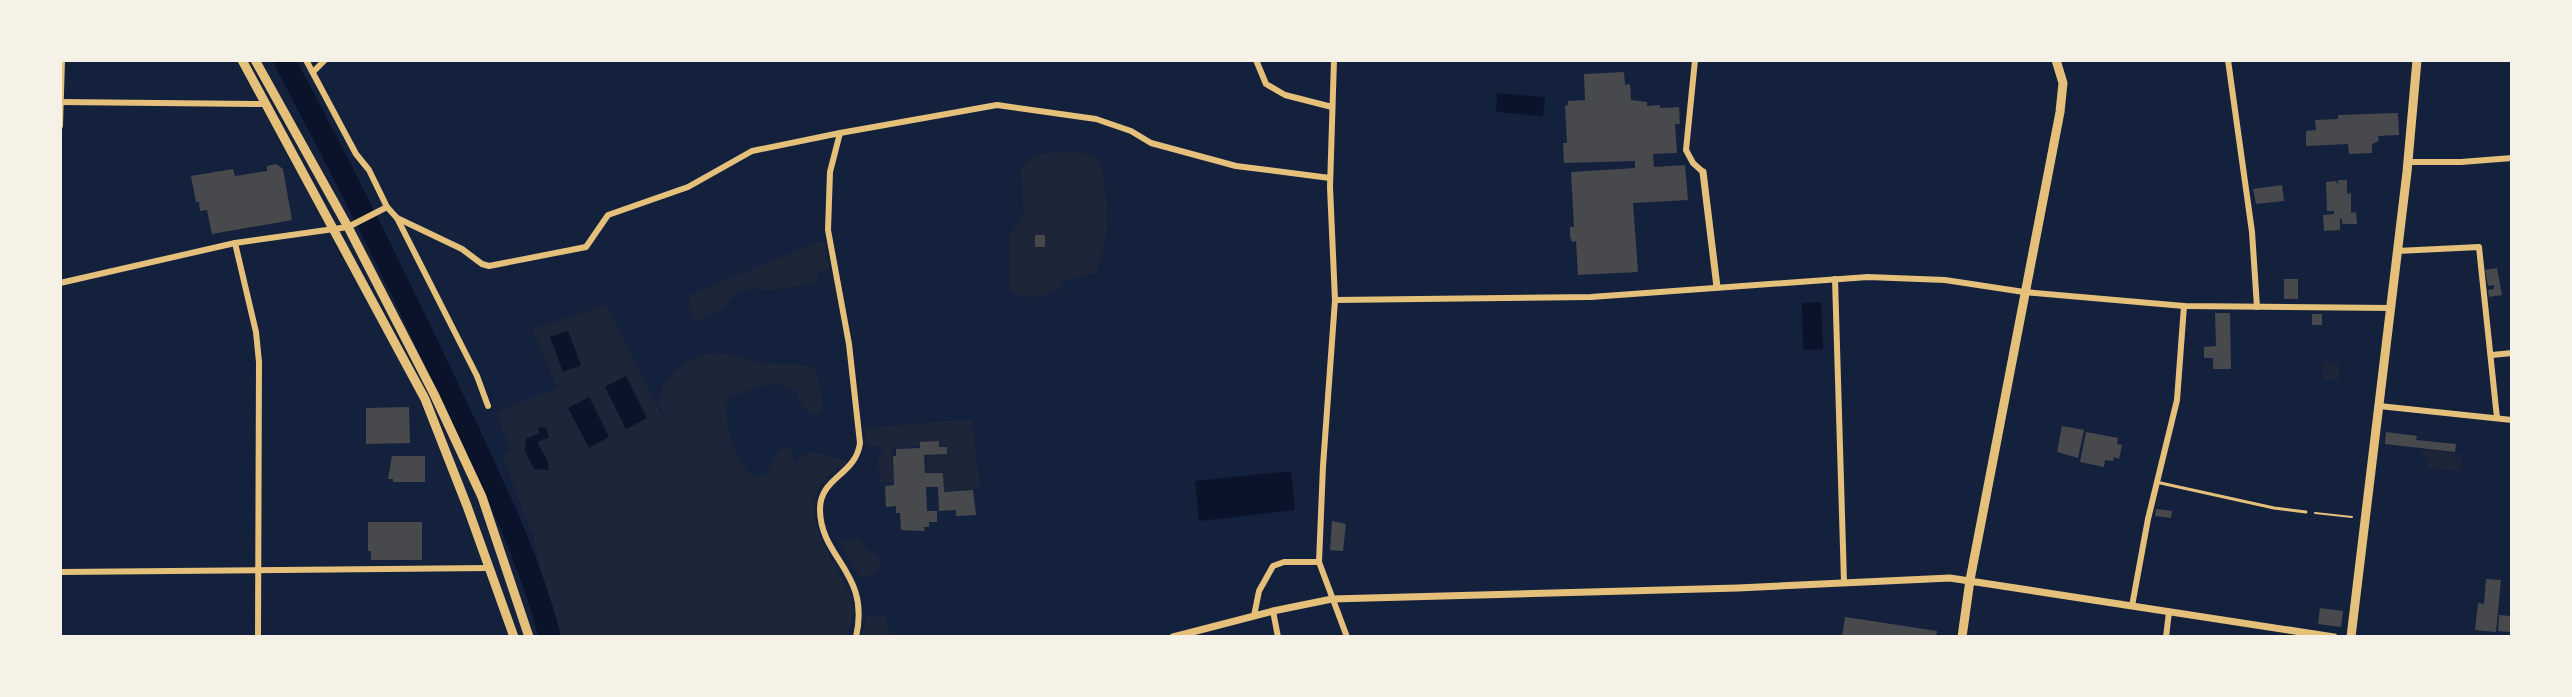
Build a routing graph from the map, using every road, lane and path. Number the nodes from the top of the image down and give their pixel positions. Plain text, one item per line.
1 (62, 60) edge
2 (242, 60) edge
3 (255, 60) edge
4 (306, 60) edge
5 (325, 60) edge
6 (1256, 60) edge
7 (1334, 60) edge
8 (1695, 60) edge
9 (2056, 60) edge
10 (2228, 60) edge
11 (2417, 60) edge
12 (313, 72) junction
13 (60, 102) edge
14 (266, 104) junction
15 (1332, 107) junction
16 (60, 126) edge
17 (840, 133) junction
18 (2512, 158) edge
19 (2408, 162) junction
20 (1703, 172) joint
21 (1330, 178) junction
22 (386, 208) junction
23 (397, 218) junction
24 (352, 225) junction
25 (334, 229) junction
26 (235, 243) junction
27 (2397, 251) junction
28 (1835, 279) junction
29 (60, 283) edge
30 (1717, 287) junction
31 (2024, 292) junction
32 (1335, 300) junction
33 (2184, 306) junction
34 (2257, 307) junction
35 (2391, 308) junction
36 (2512, 353) edge
37 (2492, 355) junction
38 (488, 406) dead end
39 (2379, 406) junction
40 (2497, 418) junction
41 (2512, 420) edge
42 (2156, 482) junction
43 (2306, 512) joint
44 (2365, 519) junction
45 (1319, 562) junction
46 (489, 568) junction
47 (257, 570) junction
48 (60, 572) edge
49 (1970, 580) junction
50 (1844, 582) junction
51 (1332, 599) junction
52 (2132, 606) junction
53 (1273, 611) junction
54 (2169, 612) junction
55 (1254, 616) junction
56 (258, 637) edge
57 (514, 637) edge
58 (529, 637) edge
59 (856, 637) edge
60 (1173, 637) edge
61 (1278, 637) edge
62 (1347, 637) edge
63 (1962, 637) edge
64 (2166, 637) edge
65 (2334, 637) edge
66 (2351, 637) edge

1 - 13 street
2 - 14 main road
3 - 24 main road
4 - 12 street
5 - 12 street
6 - 15 street
7 - 15 street
8 - 20 street
9 - 31 main road
10 - 34 street
11 - 19 main road
12 - 22 street
13 - 14 street
13 - 16 street
14 - 25 main road
15 - 21 street
17 - 21 street
17 - 23 street
17 - 59 street
18 - 19 street
19 - 27 main road
20 - 30 street
21 - 32 street
22 - 23 street
22 - 24 street
23 - 38 street
24 - 25 street
24 - 58 main road
25 - 26 street
25 - 46 main road
26 - 29 street
26 - 47 street
27 - 35 main road
27 - 37 street
28 - 30 street
28 - 31 street
28 - 50 street
30 - 32 street
31 - 33 street
31 - 49 main road
32 - 45 street
33 - 34 street
33 - 42 street
34 - 35 street
35 - 39 main road
36 - 37 street
37 - 40 street
39 - 40 street
39 - 44 main road
40 - 41 street
42 - 43 lane
42 - 52 street
43 - 44 path
44 - 66 main road
45 - 51 street
45 - 55 street
46 - 47 street
46 - 57 main road
47 - 48 street
47 - 56 street
49 - 50 street
49 - 52 street
49 - 63 main road
50 - 51 street
51 - 53 street
51 - 62 street
52 - 54 street
53 - 55 street
53 - 61 street
54 - 64 street
54 - 65 street
55 - 60 street

